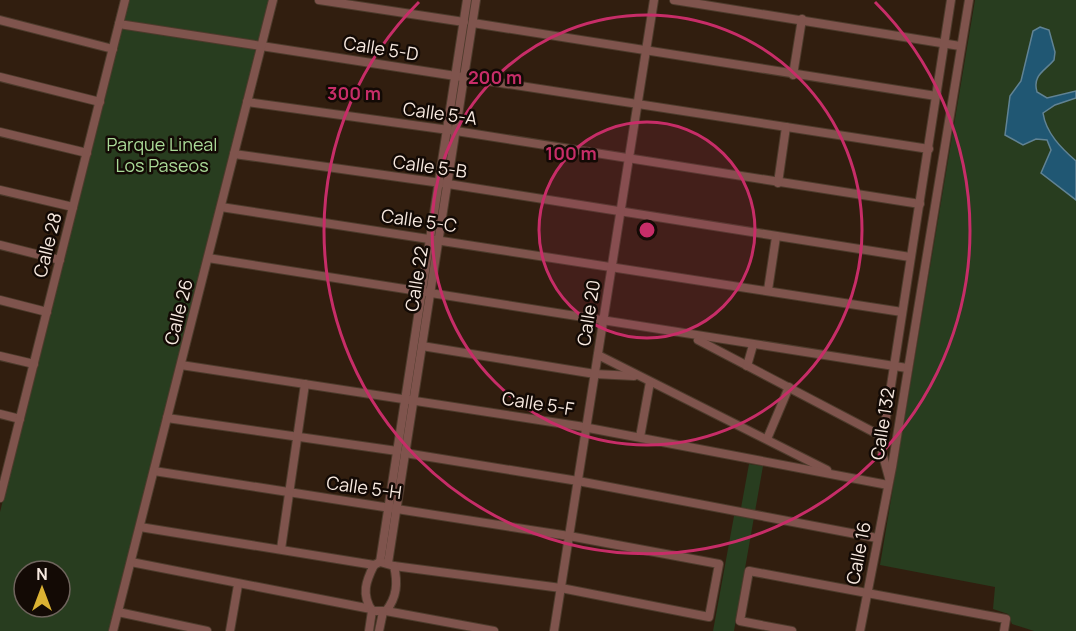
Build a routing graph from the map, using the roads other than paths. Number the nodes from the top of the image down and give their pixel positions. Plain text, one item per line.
1 (125, 0) edge
2 (273, 0) edge
3 (320, 0) edge
4 (467, 0) edge
5 (476, 0) edge
6 (654, 0) edge
7 (674, 0) edge
8 (951, 0) edge
9 (969, 0) edge
10 (802, 19) junction
11 (0, 20) edge
12 (464, 22) junction
13 (473, 22) junction
14 (119, 24) junction
15 (943, 43) junction
16 (261, 46) junction
17 (960, 46) junction
18 (113, 49) junction
19 (646, 51) junction
20 (793, 75) junction
21 (0, 76) edge
22 (455, 76) junction
23 (464, 77) junction
24 (936, 96) junction
25 (100, 102) junction
26 (247, 102) junction
27 (637, 105) junction
28 (786, 127) junction
29 (451, 130) junction
30 (0, 132) edge
31 (929, 149) junction
32 (87, 153) junction
33 (234, 154) junction
34 (629, 159) junction
35 (778, 183) junction
36 (443, 184) junction
37 (0, 190) edge
38 (920, 204) junction
39 (73, 207) junction
40 (221, 207) junction
41 (620, 213) junction
42 (776, 237) junction
43 (434, 239) junction
44 (0, 245) edge
45 (910, 257) junction
46 (208, 258) junction
47 (60, 260) junction
48 (612, 266) junction
49 (768, 290) junction
50 (426, 292) junction
51 (0, 300) edge
52 (47, 312) junction
53 (902, 312) junction
54 (603, 322) junction
55 (692, 336) junction
56 (753, 345) junction
57 (422, 346) junction
58 (598, 355) junction
59 (0, 356) edge
60 (34, 364) junction
61 (181, 365) junction
62 (747, 366) junction
63 (893, 366) junction
64 (907, 368) junction
65 (595, 374) junction
66 (639, 377) junction
67 (650, 382) junction
68 (305, 384) junction
69 (789, 387) junction
70 (409, 400) junction
71 (0, 414) edge
72 (167, 418) junction
73 (20, 419) junction
74 (587, 427) junction
75 (298, 437) junction
76 (640, 437) junction
77 (883, 437) junction
78 (766, 439) junction
79 (401, 452) junction
80 (4, 469) edge
81 (154, 471) junction
82 (831, 472) junction
83 (578, 481) junction
84 (888, 482) junction
85 (289, 492) junction
86 (0, 498) edge
87 (393, 507) junction
88 (140, 527) junction
89 (569, 536) junction
90 (877, 538) junction
91 (280, 549) junction
92 (131, 562) junction
93 (384, 564) junction
94 (238, 585) junction
95 (561, 588) junction
96 (866, 594) junction
97 (372, 610) junction
98 (385, 611) junction
99 (118, 612) junction
100 (113, 631) edge
101 (207, 631) edge
102 (230, 631) edge
103 (369, 631) edge
104 (380, 631) edge
105 (494, 631) edge
106 (554, 631) edge
107 (792, 631) edge
108 (860, 631) edge
109 (1004, 631) edge

1 - 14 street, Calle 28
2 - 16 street, Calle 26
3 - 12 street
4 - 12 street, Calle 22
5 - 13 street, Calle 22
6 - 19 street, Calle 20
7 - 10 street
8 - 15 street, Calle 132
9 - 17 street, Calle 132
10 - 15 street
10 - 20 street
11 - 18 street
12 - 22 street, Calle 22
13 - 19 street
13 - 23 street, Calle 22
14 - 16 street, Calle 5-D
14 - 18 street, Calle 28
15 - 17 street
15 - 24 street, Calle 132
16 - 22 street, Calle 5-D
16 - 26 street, Calle 26
17 - 64 street, Calle 132
18 - 25 street, Calle 28
19 - 20 street
19 - 27 street, Calle 20
20 - 24 street
21 - 25 street
22 - 23 street, Calle 5-D
22 - 29 street, Calle 22
23 - 27 street, Calle 5-D
23 - 29 street, Calle 22
24 - 31 street, Calle 132
25 - 32 street, Calle 28
26 - 29 street, Calle 5-A
26 - 33 street, Calle 26
27 - 28 street, Calle 5-D
27 - 34 street, Calle 20
28 - 31 street, Calle 5-D
28 - 35 street
29 - 34 street, Calle 5-A
29 - 36 street, Calle 22
30 - 32 street
31 - 38 street, Calle 132
32 - 39 street, Calle 28
33 - 36 street, Calle 5-B
33 - 40 street, Calle 26
34 - 35 street, Calle 5-A
34 - 41 street, Calle 20
35 - 38 street, Calle 5-A
36 - 41 street, Calle 5-B
36 - 43 street, Calle 22
37 - 39 street
38 - 45 street, Calle 132
39 - 47 street, Calle 28
40 - 43 street, Calle 5-C
40 - 46 street, Calle 26
41 - 42 street, Calle 5-B
41 - 48 street, Calle 20
42 - 45 street, Calle 5-B
42 - 49 street
43 - 48 street, Calle 5-C
43 - 50 street, Calle 22
44 - 47 street
45 - 53 street, Calle 132
46 - 50 street
46 - 61 street, Calle 26
47 - 52 street, Calle 28
48 - 49 street, Calle 5-C
48 - 54 street, Calle 20
49 - 53 street, Calle 5-C
50 - 54 street
50 - 57 street, Calle 22
50 - 70 street, Calle 22
51 - 52 street
52 - 60 street, Calle 28
53 - 63 street, Calle 132
54 - 55 street
54 - 58 street, Calle 20
55 - 56 street
55 - 62 street
56 - 62 street
56 - 63 street
57 - 65 street
57 - 70 street, Calle 22
58 - 65 street, Calle 20
58 - 66 street
59 - 60 street
60 - 73 street, Calle 28
61 - 68 street, Calle 5-F
61 - 72 street, Calle 26
62 - 69 street
63 - 64 street
63 - 77 street, Calle 132
64 - 84 street, Calle 132
65 - 66 street
65 - 74 street, Calle 20
66 - 67 street
67 - 76 street
67 - 78 street
68 - 70 street, Calle 5-F
68 - 75 street
69 - 77 street
69 - 78 street
70 - 74 street, Calle 5-F
70 - 79 street, Calle 22
71 - 73 street
72 - 75 street
72 - 81 street, Calle 26
73 - 80 street, Calle 28
74 - 76 street, Calle 5-F
74 - 83 street, Calle 20
75 - 79 street
75 - 85 street
76 - 82 street, Calle 5-F
77 - 84 street, Calle 132
78 - 82 street
79 - 83 street
79 - 87 street, Calle 22
80 - 86 street, Calle 28
81 - 85 street, Calle 5-H
81 - 88 street, Calle 26
82 - 84 street, Calle 5-F
83 - 89 street, Calle 20
83 - 90 street
84 - 90 street, Calle 16
85 - 87 street, Calle 5-H
85 - 91 street
87 - 89 street, Calle 5-H
87 - 93 street, Calle 22
88 - 91 street
88 - 92 street, Calle 26
89 - 95 street, Calle 20
89 - 95 street, Calle 5-H
90 - 96 street, Calle 16
91 - 93 street
92 - 94 street
92 - 99 street, Calle 26
93 - 95 street
93 - 97 street
93 - 98 street
94 - 97 street
94 - 102 street
95 - 106 street, Calle 20
96 - 107 street
96 - 108 street, Calle 16
96 - 109 street
97 - 98 street
97 - 103 street
98 - 104 street
98 - 105 street
99 - 100 street, Calle 26
99 - 101 street

